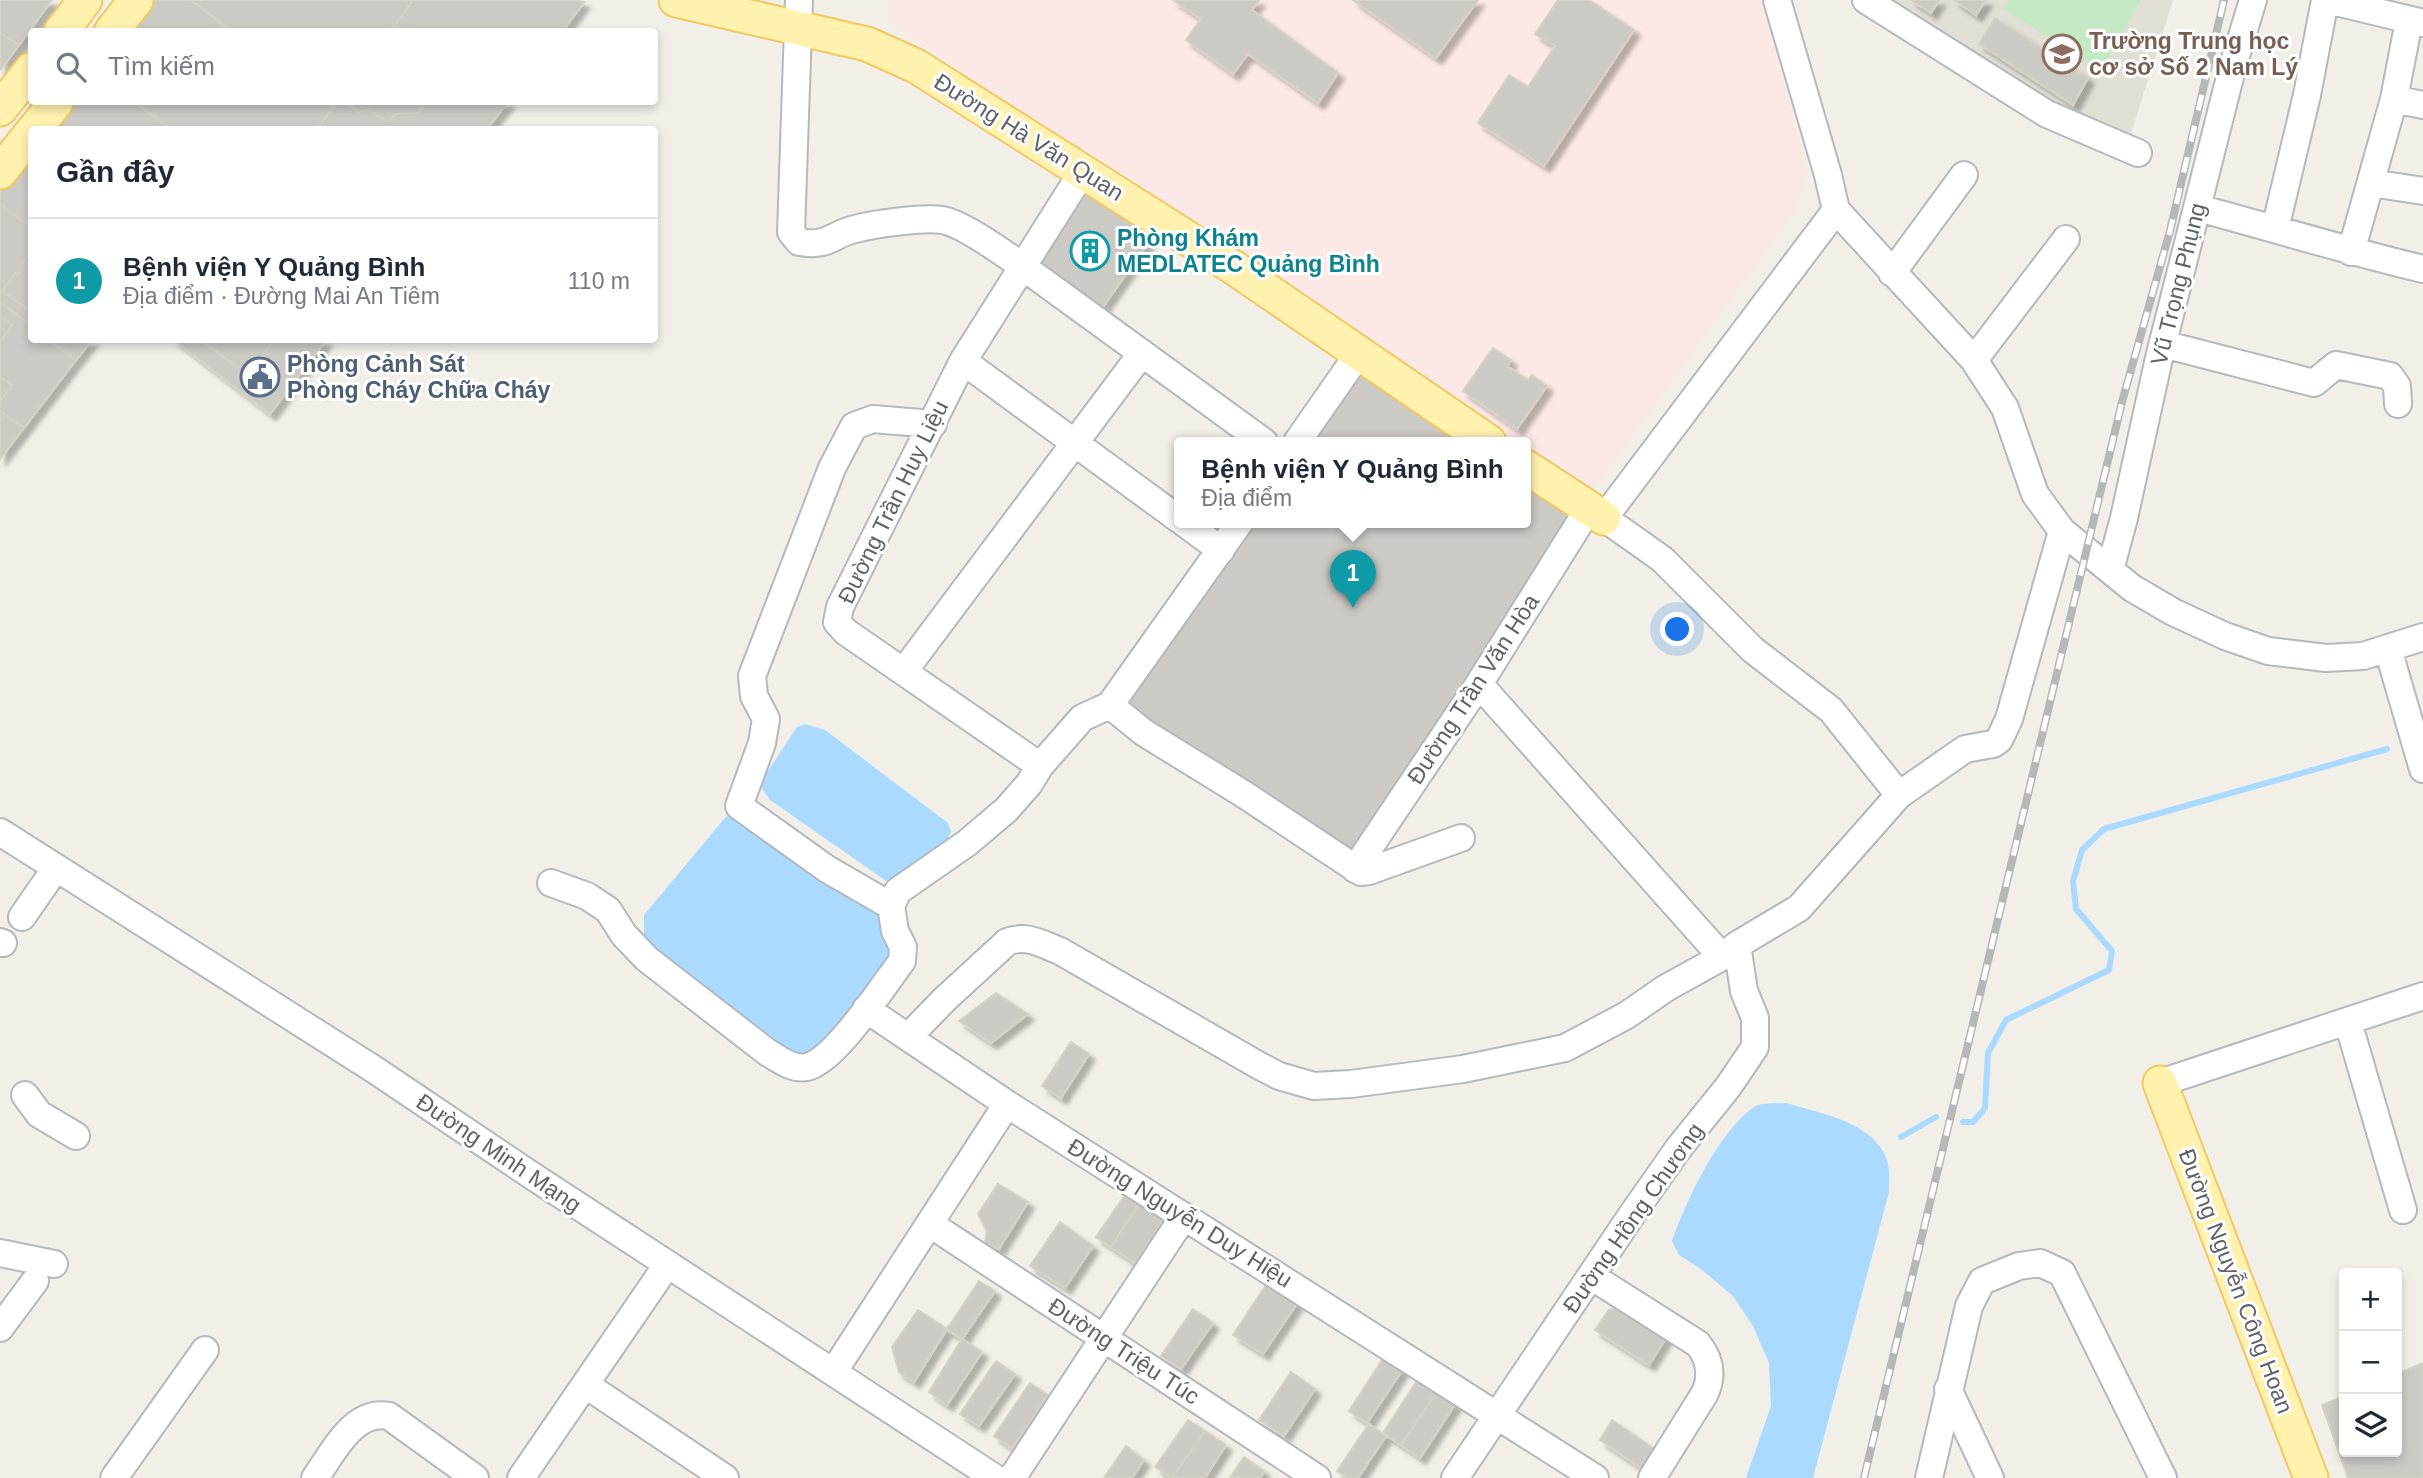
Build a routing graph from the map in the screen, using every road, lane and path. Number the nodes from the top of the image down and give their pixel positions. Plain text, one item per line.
1 (85, 0) edge
2 (136, 0) edge
3 (676, 0) edge
4 (1777, 0) edge
5 (1866, 0) edge
6 (2253, 0) edge
7 (2326, 0) edge
8 (799, 14) edge
9 (2416, 22) edge
10 (64, 28) edge
11 (114, 28) edge
12 (28, 74) edge
13 (2394, 99) junction
14 (2423, 105) edge
15 (3, 106) edge
16 (40, 122) edge
17 (28, 137) edge
18 (2138, 153) dead end
19 (1083, 171) junction
20 (0, 172) edge
21 (1964, 175) dead end
22 (2371, 183) junction
23 (2423, 191) edge
24 (2198, 208) junction
25 (1836, 211) junction
26 (2275, 229) junction
27 (2066, 239) dead end
28 (2351, 252) junction
29 (1022, 266) junction
30 (2423, 269) edge
31 (1892, 273) junction
32 (2163, 344) junction
33 (1142, 353) junction
34 (1359, 353) junction
35 (1974, 359) junction
36 (963, 361) junction
37 (2398, 404) dead end
38 (933, 424) junction
39 (1257, 437) edge
40 (1300, 437) edge
41 (1482, 437) edge
42 (1075, 443) junction
43 (1531, 470) edge
44 (1597, 513) junction
45 (1174, 516) edge
46 (1191, 528) edge
47 (1237, 528) edge
48 (2062, 531) junction
49 (1221, 550) junction
50 (2110, 570) junction
51 (2423, 637) edge
52 (2388, 649) junction
53 (904, 671) junction
54 (1479, 684) junction
55 (1110, 705) junction
56 (1040, 766) junction
57 (2423, 769) edge
58 (1899, 795) junction
59 (0, 832) edge
60 (1461, 838) dead end
61 (56, 867) junction
62 (1355, 869) junction
63 (551, 883) dead end
64 (891, 906) junction
65 (22, 917) dead end
66 (1730, 951) junction
67 (2423, 996) edge
68 (866, 1009) junction
69 (2348, 1022) junction
70 (909, 1036) junction
71 (2160, 1083) joint
72 (25, 1095) dead end
73 (1007, 1104) junction
74 (76, 1136) dead end
75 (2403, 1210) dead end
76 (1184, 1216) junction
77 (930, 1224) junction
78 (0, 1253) edge
79 (667, 1265) junction
80 (1591, 1276) junction
81 (0, 1328) edge
82 (1104, 1338) junction
83 (205, 1350) dead end
84 (834, 1371) junction
85 (586, 1385) junction
86 (1948, 1389) junction
87 (1497, 1414) junction
88 (114, 1478) edge
89 (315, 1478) edge
90 (475, 1478) edge
91 (521, 1478) edge
92 (724, 1478) edge
93 (995, 1478) edge
94 (1012, 1478) edge
95 (1317, 1478) edge
96 (1455, 1478) edge
97 (1595, 1478) edge
98 (1652, 1478) edge
99 (1929, 1478) edge
100 (1990, 1478) edge
101 (2163, 1478) edge
102 (2311, 1478) edge

1 - 10 main road
2 - 11 main road
3 - 8 main road, Đường Hà Văn Quan
4 - 25 street
5 - 18 street
6 - 24 street, Vũ Trọng Phụng
7 - 9 street
7 - 26 street
8 - 19 main road, Đường Hà Văn Quan
8 - 29 street
9 - 13 street
12 - 15 main road
13 - 14 street
13 - 22 street
15 - 16 main road
17 - 20 main road
19 - 29 street, Đường Trần Huy Liệu
19 - 34 main road, Đường Hà Văn Quan
21 - 31 street
22 - 23 street
22 - 28 street
24 - 26 street
24 - 32 street, Vũ Trọng Phụng
25 - 31 street
25 - 44 street, Đường Trần Văn Hòa
26 - 28 street
27 - 35 street
28 - 30 street
29 - 33 street
29 - 36 street, Đường Trần Huy Liệu
31 - 35 street
32 - 37 street
32 - 50 street, Vũ Trọng Phụng
33 - 39 street
33 - 42 street
34 - 40 street
34 - 41 main road, Đường Hà Văn Quan
35 - 48 street
36 - 38 street, Đường Trần Huy Liệu
36 - 42 street
38 - 53 street, Đường Trần Huy Liệu
38 - 64 street
42 - 45 street
42 - 53 street
43 - 44 main road
44 - 54 street, Đường Trần Văn Hòa
44 - 58 street
46 - 49 street
47 - 49 street
48 - 50 street
48 - 58 street
49 - 55 street
50 - 52 street
51 - 52 street
52 - 57 street
53 - 56 street, Đường Trần Huy Liệu
54 - 62 street, Đường Trần Văn Hòa
54 - 66 street
55 - 56 street
55 - 62 street
56 - 64 street
58 - 66 street
59 - 61 street, Đường Minh Mạng
60 - 62 street
61 - 65 street
61 - 79 street, Đường Minh Mạng
63 - 68 street
64 - 68 street
66 - 70 street
66 - 80 street, Đường Hồng Chương
67 - 69 street
68 - 70 street, Đường Nguyễn Duy Hiệu
69 - 71 street
69 - 75 street
70 - 73 street, Đường Nguyễn Duy Hiệu
71 - 102 main road, Đường Nguyễn Công Hoan
72 - 74 street
73 - 76 street, Đường Nguyễn Duy Hiệu
73 - 77 street
76 - 82 street
76 - 87 street, Đường Nguyễn Duy Hiệu
77 - 82 street, Đường Triệu Túc
77 - 84 street
78 - 81 street
79 - 84 street, Đường Minh Mạng
79 - 85 street
80 - 87 street, Đường Hồng Chương
80 - 98 street
82 - 94 street
82 - 95 street, Đường Triệu Túc
83 - 88 street
84 - 93 street, Đường Minh Mạng
85 - 91 street
85 - 92 street
86 - 99 street
86 - 100 street
86 - 101 street
87 - 96 street, Đường Hồng Chương
87 - 97 street, Đường Nguyễn Duy Hiệu
89 - 90 street

